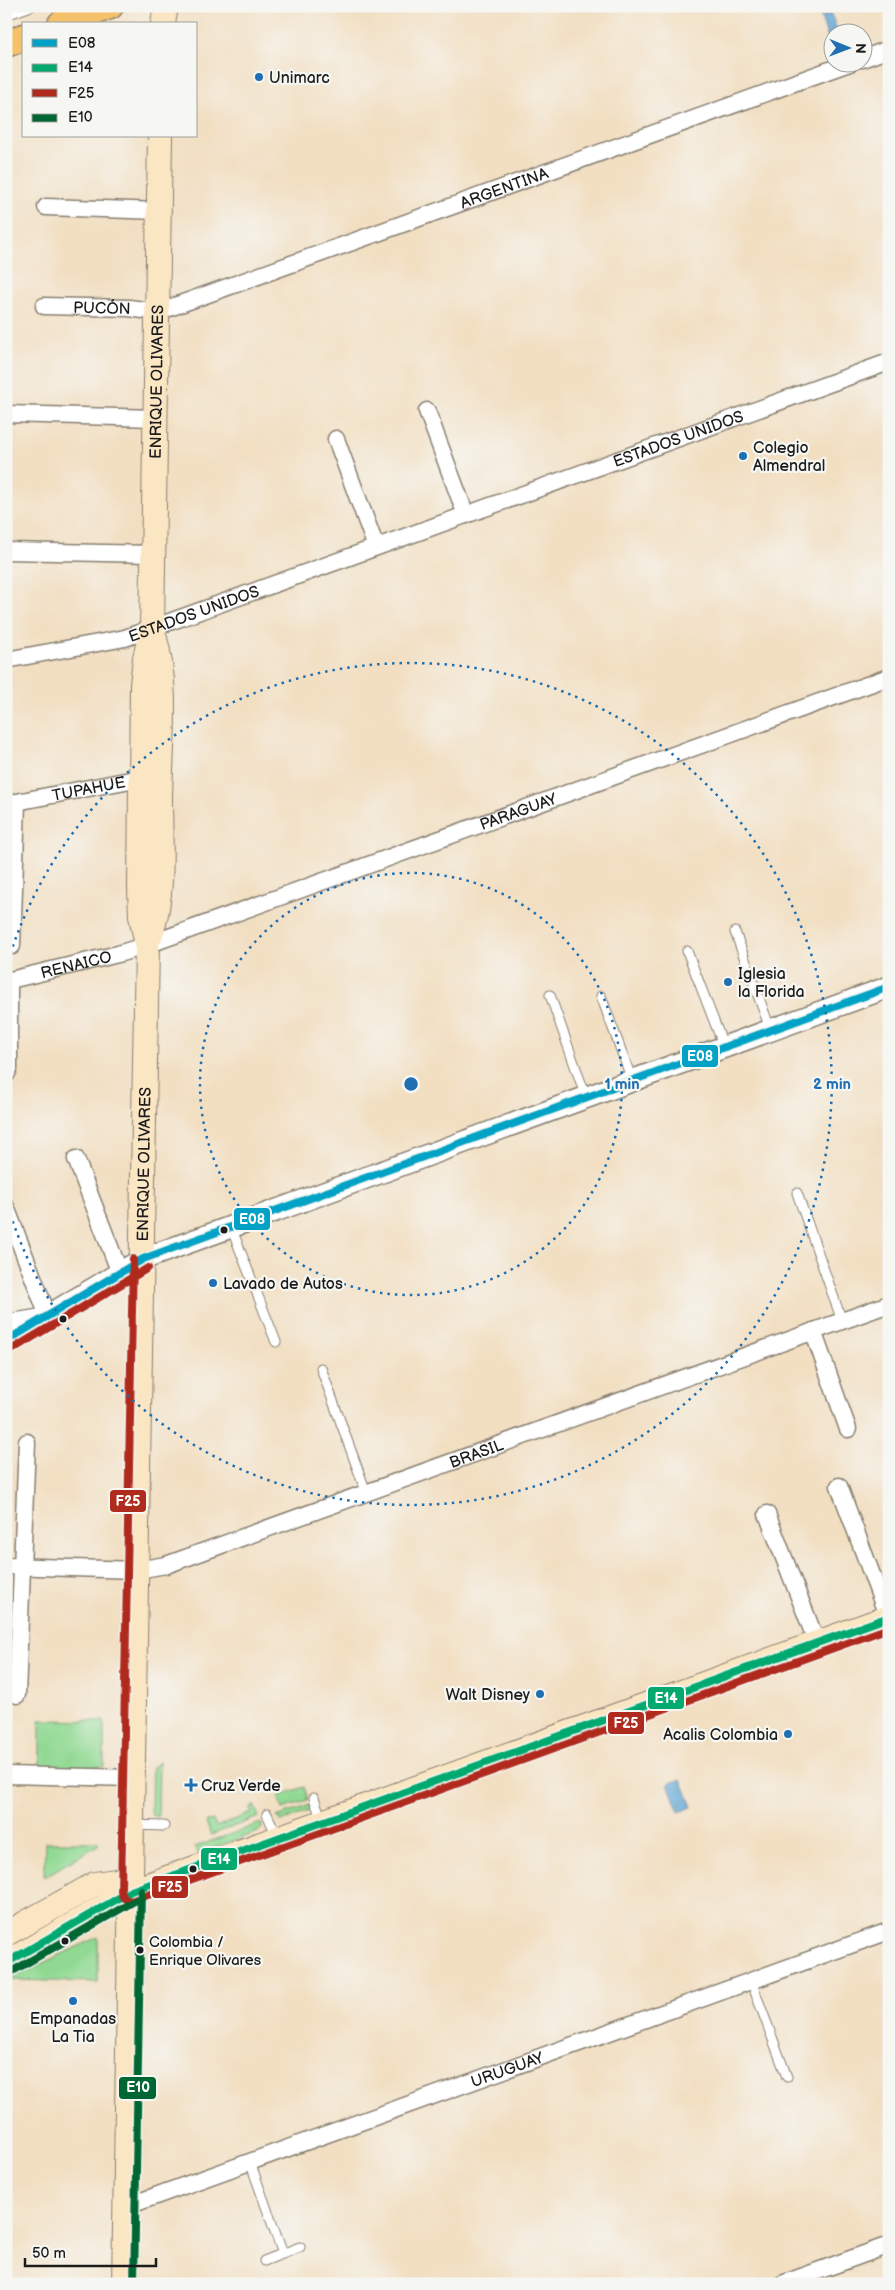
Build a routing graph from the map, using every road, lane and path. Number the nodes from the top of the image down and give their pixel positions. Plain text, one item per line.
1 (31, 6) edge
2 (110, 6) edge
3 (166, 6) edge
4 (6, 15) edge
5 (66, 22) edge
6 (164, 22) edge
7 (22, 38) edge
8 (6, 44) edge
9 (889, 49) edge
10 (872, 55) edge
11 (824, 72) edge
12 (160, 138) edge
13 (46, 207) dead end
14 (160, 211) junction
15 (44, 306) dead end
16 (158, 312) junction
17 (889, 362) edge
18 (427, 411) dead end
19 (6, 414) edge
20 (156, 418) junction
21 (336, 439) dead end
22 (466, 515) junction
23 (376, 547) junction
24 (6, 551) edge
25 (154, 554) junction
26 (152, 628) junction
27 (6, 660) edge
28 (889, 676) edge
29 (151, 776) junction
30 (11, 803) edge
31 (735, 932) dead end
32 (147, 945) junction
33 (12, 946) dead end
34 (687, 952) dead end
35 (8, 981) edge
36 (889, 988) edge
37 (550, 995) dead end
38 (601, 996) dead end
39 (771, 1031) junction
40 (724, 1048) junction
41 (6, 1075) edge
42 (632, 1081) junction
43 (586, 1097) junction
44 (76, 1159) dead end
45 (797, 1193) dead end
46 (6, 1207) edge
47 (231, 1228) junction
48 (143, 1259) junction
49 (120, 1273) junction
50 (889, 1304) edge
51 (48, 1316) junction
52 (842, 1321) junction
53 (6, 1323) edge
54 (813, 1331) junction
55 (6, 1341) edge
56 (276, 1342) dead end
57 (321, 1368) dead end
58 (848, 1429) dead end
59 (27, 1442) dead end
60 (839, 1486) dead end
61 (366, 1492) junction
62 (767, 1514) dead end
63 (14, 1566) edge
64 (137, 1570) junction
65 (889, 1618) edge
66 (817, 1644) junction
67 (17, 1695) dead end
68 (6, 1776) edge
69 (133, 1778) junction
70 (314, 1798) dead end
71 (267, 1814) dead end
72 (322, 1822) junction
73 (132, 1826) junction
74 (164, 1826) dead end
75 (278, 1838) junction
76 (131, 1892) junction
77 (889, 1931) edge
78 (6, 1934) edge
79 (6, 1963) edge
80 (751, 1981) junction
81 (787, 2077) dead end
82 (250, 2162) junction
83 (125, 2207) junction
84 (889, 2245) edge
85 (300, 2247) dead end
86 (283, 2254) junction
87 (264, 2261) dead end
88 (124, 2284) edge
89 (782, 2284) edge

1 - 4 lane
2 - 5 main road
3 - 6 main road
7 - 8 main road
9 - 10 street
11 - 16 street, ARGENTINA
12 - 14 main road, ENRIQUE OLIVARES
13 - 14 street
14 - 16 main road, ENRIQUE OLIVARES
15 - 16 street, PUCÓN
16 - 20 main road, ENRIQUE OLIVARES
17 - 22 street, ESTADOS UNIDOS
18 - 22 street
19 - 20 street
20 - 25 main road, ENRIQUE OLIVARES
21 - 23 street
22 - 23 street, ESTADOS UNIDOS
23 - 26 street, ESTADOS UNIDOS
24 - 25 street
25 - 26 main road, ENRIQUE OLIVARES
26 - 27 street, ESTADOS UNIDOS
26 - 29 main road, ENRIQUE OLIVARES
28 - 32 street, PARAGUAY
29 - 30 street, TUPAHUE
29 - 32 main road, ENRIQUE OLIVARES
30 - 33 street, TUPAHUE
31 - 39 lane
32 - 35 street, RENAICO
32 - 48 main road, ENRIQUE OLIVARES
34 - 40 lane
35 - 41 street
36 - 39 street
37 - 43 lane
38 - 42 lane
39 - 40 street
40 - 42 street
42 - 43 street
43 - 47 street
44 - 49 street
45 - 52 lane
46 - 51 street
47 - 48 street
47 - 56 lane
48 - 49 street
48 - 64 main road, ENRIQUE OLIVARES
49 - 51 street
50 - 52 street, BRASIL
51 - 53 street
51 - 55 street
52 - 54 street, BRASIL
54 - 58 street
54 - 61 street, BRASIL
57 - 61 lane
59 - 63 street
60 - 65 street
61 - 64 street, BRASIL
62 - 66 street
63 - 64 street, BRASIL
63 - 67 street
64 - 69 main road, ENRIQUE OLIVARES
65 - 66 main road
66 - 72 main road
68 - 69 street
69 - 73 main road, ENRIQUE OLIVARES
70 - 72 lane
71 - 75 lane
72 - 75 main road
73 - 74 lane
73 - 76 main road, ENRIQUE OLIVARES
75 - 76 main road
76 - 78 main road
76 - 79 main road
76 - 83 main road, ENRIQUE OLIVARES
77 - 80 street, URUGUAY
80 - 81 lane
80 - 82 street, URUGUAY
82 - 83 street, URUGUAY
82 - 86 lane
83 - 88 main road, ENRIQUE OLIVARES
84 - 89 street
85 - 86 lane
86 - 87 lane

